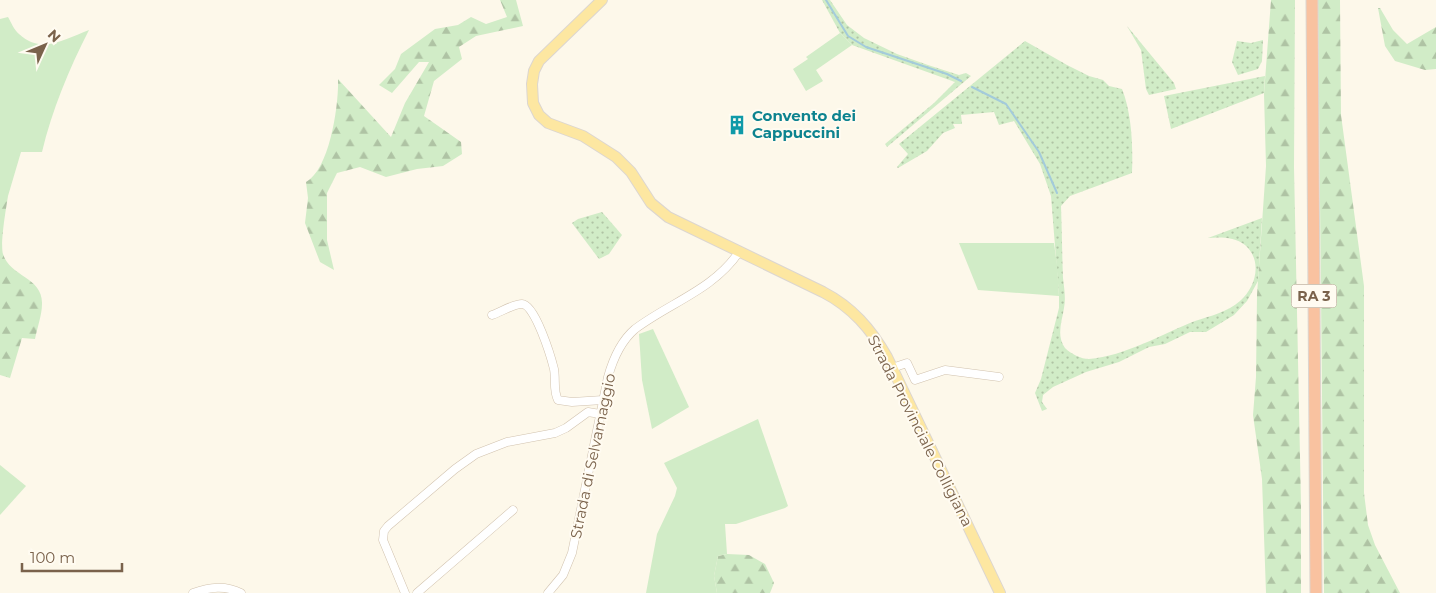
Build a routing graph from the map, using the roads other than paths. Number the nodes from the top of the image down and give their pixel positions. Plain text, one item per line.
1 (602, 0) edge
2 (1304, 0) edge
3 (1312, 0) edge
4 (739, 252) junction
5 (492, 315) dead end
6 (892, 368) junction
7 (998, 377) dead end
8 (603, 400) junction
9 (600, 414) junction
10 (513, 510) dead end
11 (193, 593) edge
12 (241, 593) edge
13 (405, 593) edge
14 (418, 593) edge
15 (548, 593) edge
16 (1000, 593) edge
17 (1308, 593) edge
18 (1316, 593) edge

1 - 4 main road, Strada Provinciale Colligiana
2 - 17 highway, RA 3
3 - 18 highway, RA 3
4 - 6 main road, Strada Provinciale Colligiana
4 - 8 street, Strada di Selvamaggio
5 - 8 street
6 - 7 street
6 - 16 main road, Strada Provinciale Colligiana
8 - 9 street, Strada di Selvamaggio
9 - 13 street
9 - 15 street, Strada di Selvamaggio
10 - 14 street
11 - 12 street

